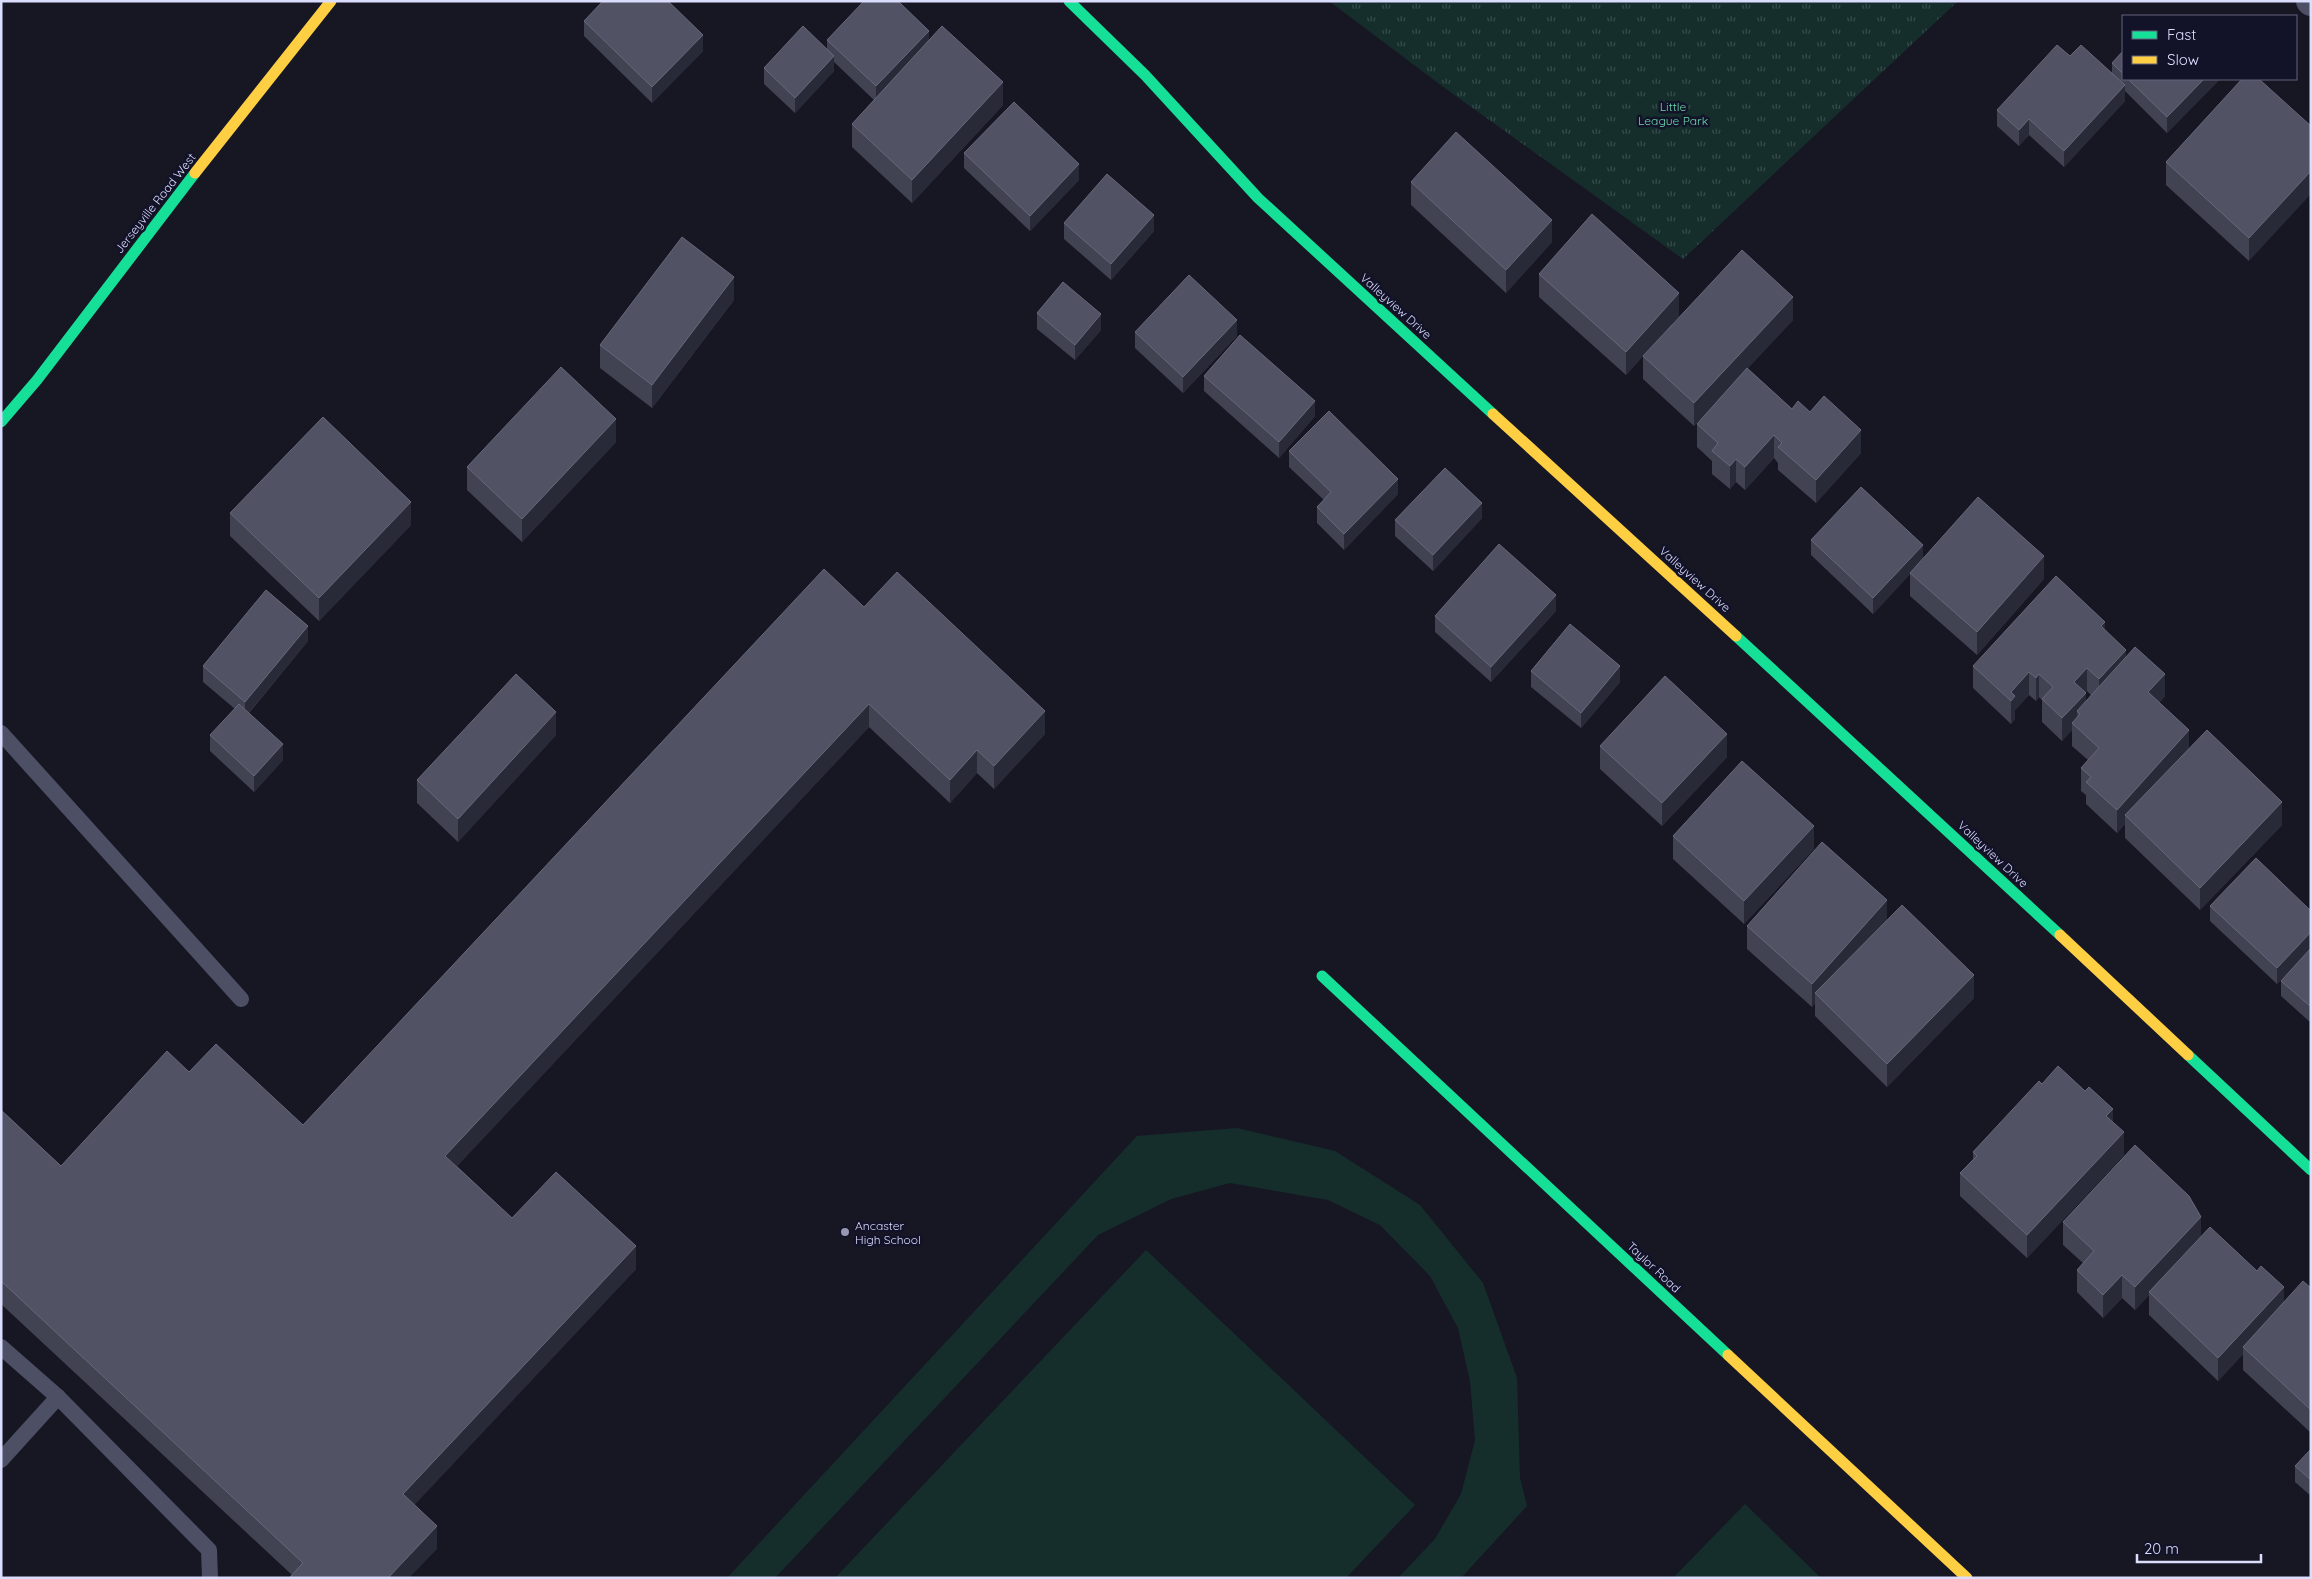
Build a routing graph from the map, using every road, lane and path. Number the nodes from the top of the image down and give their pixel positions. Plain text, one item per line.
1 (332, 1) edge
2 (1069, 1) edge
3 (1, 422) edge
4 (1, 733) edge
5 (1322, 976) dead end
6 (241, 999) dead end
7 (2311, 1170) edge
8 (1, 1347) edge
9 (58, 1397) junction
10 (1, 1460) edge
11 (210, 1578) edge
12 (1967, 1578) edge

1 - 3 street, Jerseyville Road West
2 - 7 street, Valleyview Drive
4 - 6 lane
5 - 12 street, Taylor Road
8 - 9 lane
9 - 10 lane
9 - 11 lane

